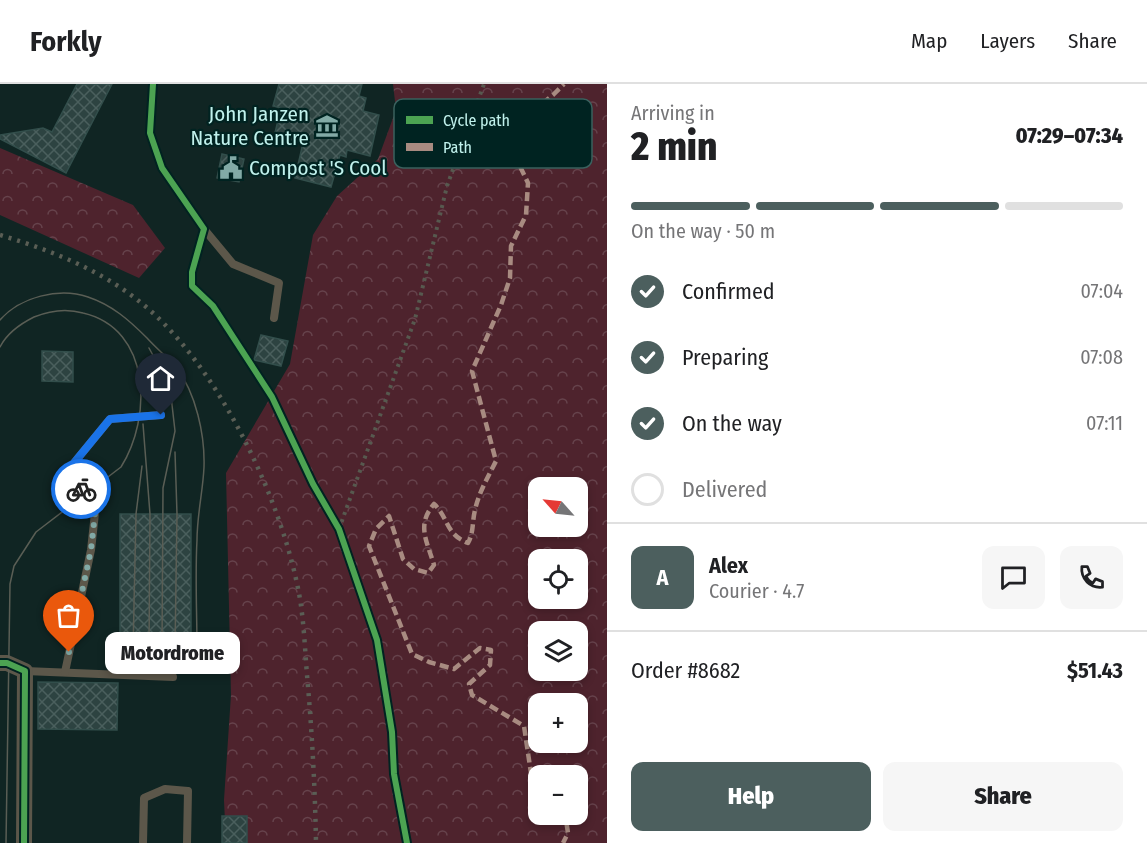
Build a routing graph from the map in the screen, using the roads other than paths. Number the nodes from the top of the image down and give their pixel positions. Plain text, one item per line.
1 (153, 84) edge
2 (274, 318) dead end
3 (161, 415) dead end
4 (0, 663) edge
5 (25, 671) junction
6 (65, 672) junction
7 (173, 677) dead end
8 (24, 843) edge
9 (143, 843) edge
10 (187, 843) edge

1 - 2 lane
3 - 6 lane
4 - 5 street
5 - 6 lane
5 - 8 street
6 - 7 lane
9 - 10 lane

